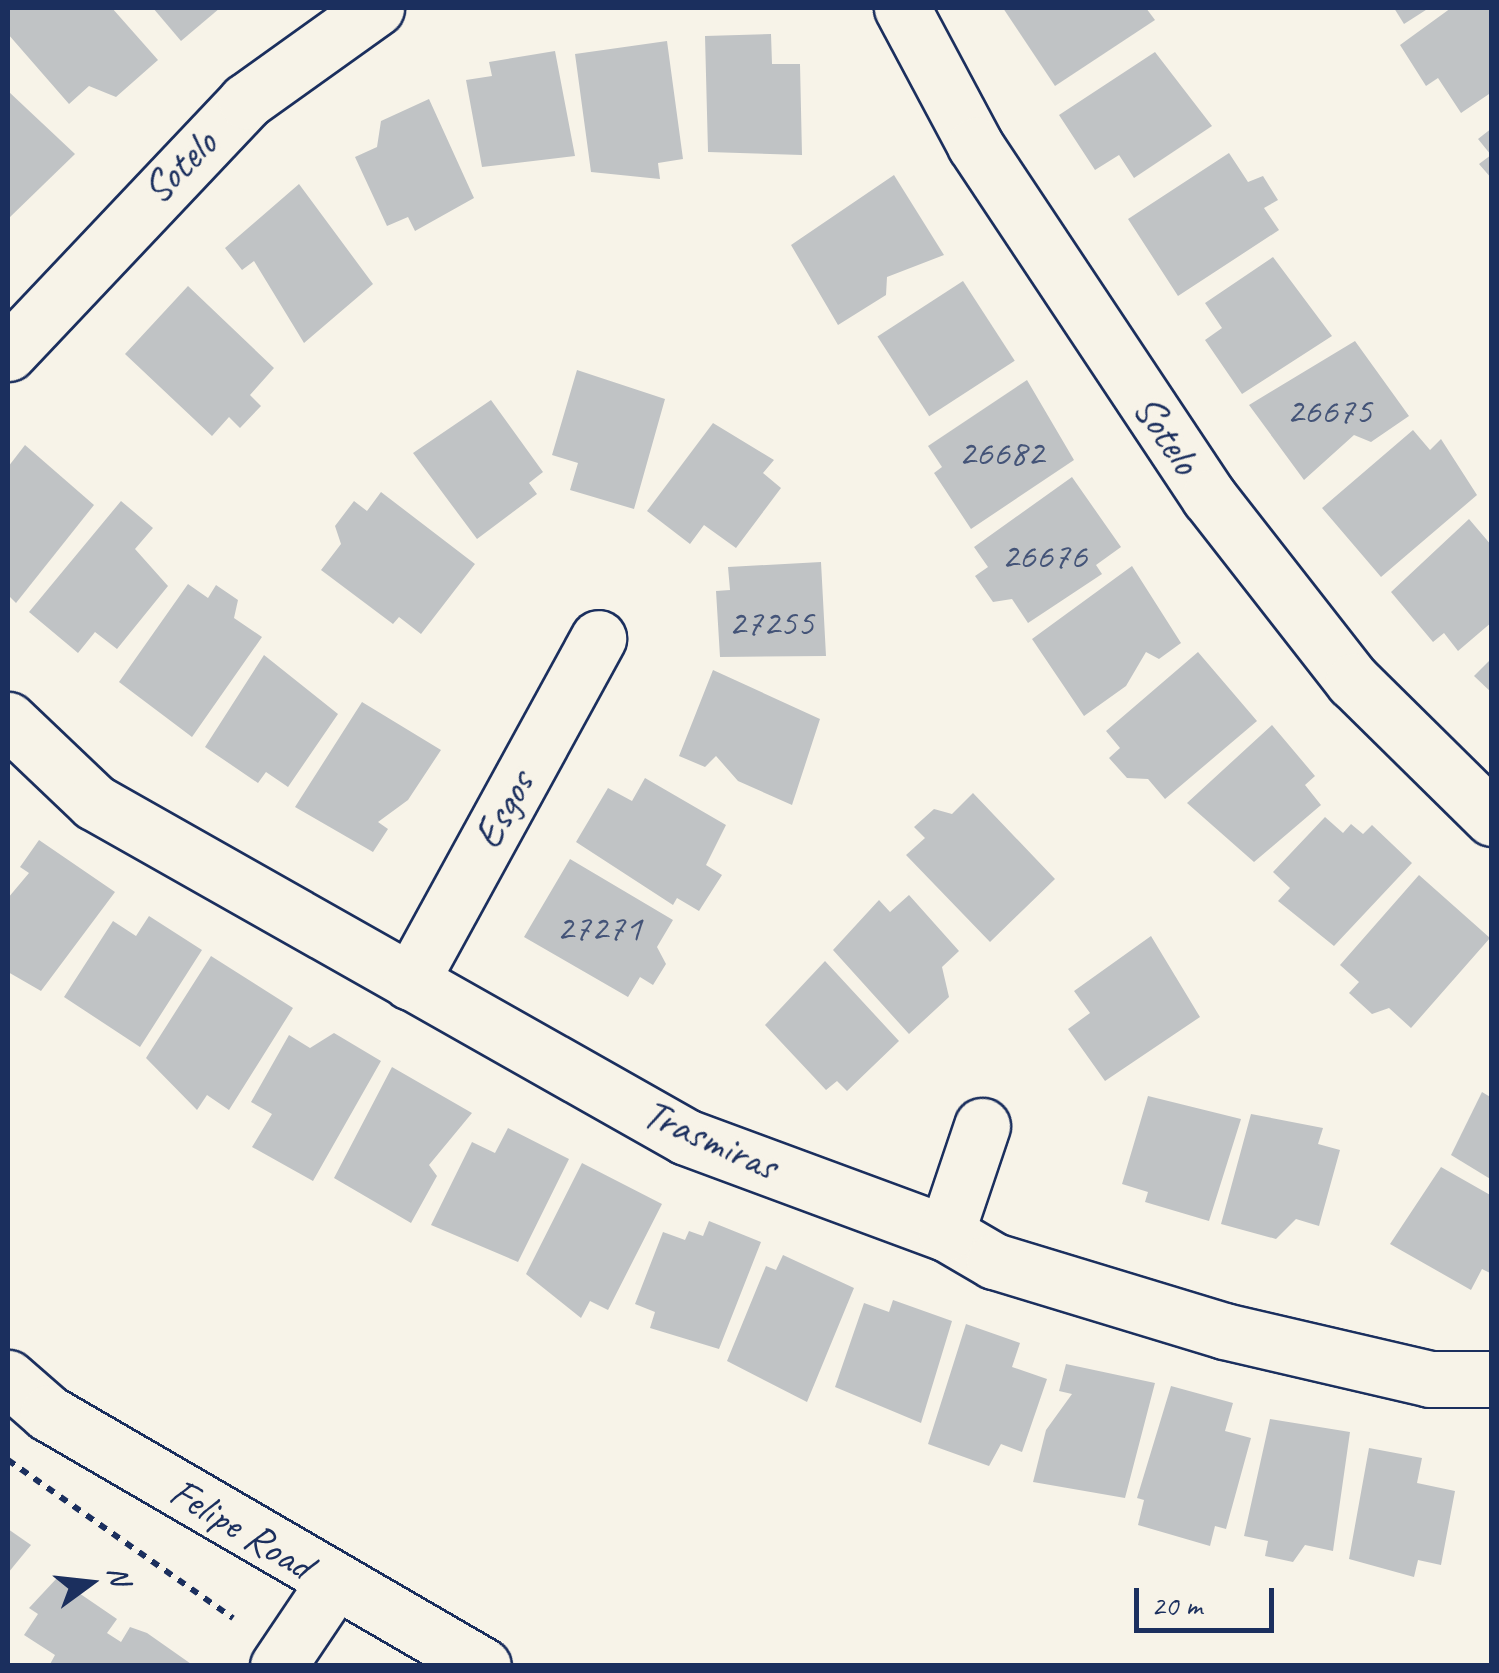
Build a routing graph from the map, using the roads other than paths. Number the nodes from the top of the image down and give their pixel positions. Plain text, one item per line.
1 (376, 8) edge
2 (902, 8) edge
3 (8, 353) edge
4 (598, 638) dead end
5 (8, 720) edge
6 (1492, 818) edge
7 (410, 982) junction
8 (982, 1126) dead end
9 (946, 1234) junction
10 (8, 1378) edge
11 (1492, 1379) edge
12 (333, 1584) junction
13 (278, 1666) edge
14 (483, 1666) edge

1 - 3 street, Sotelo
2 - 6 street, Sotelo
4 - 7 street, Esgos
5 - 7 street, Trasmiras
7 - 9 street, Trasmiras
8 - 9 street
9 - 11 street, Trasmiras
10 - 12 street, Felipe Road
12 - 13 street
12 - 14 street, Felipe Road

